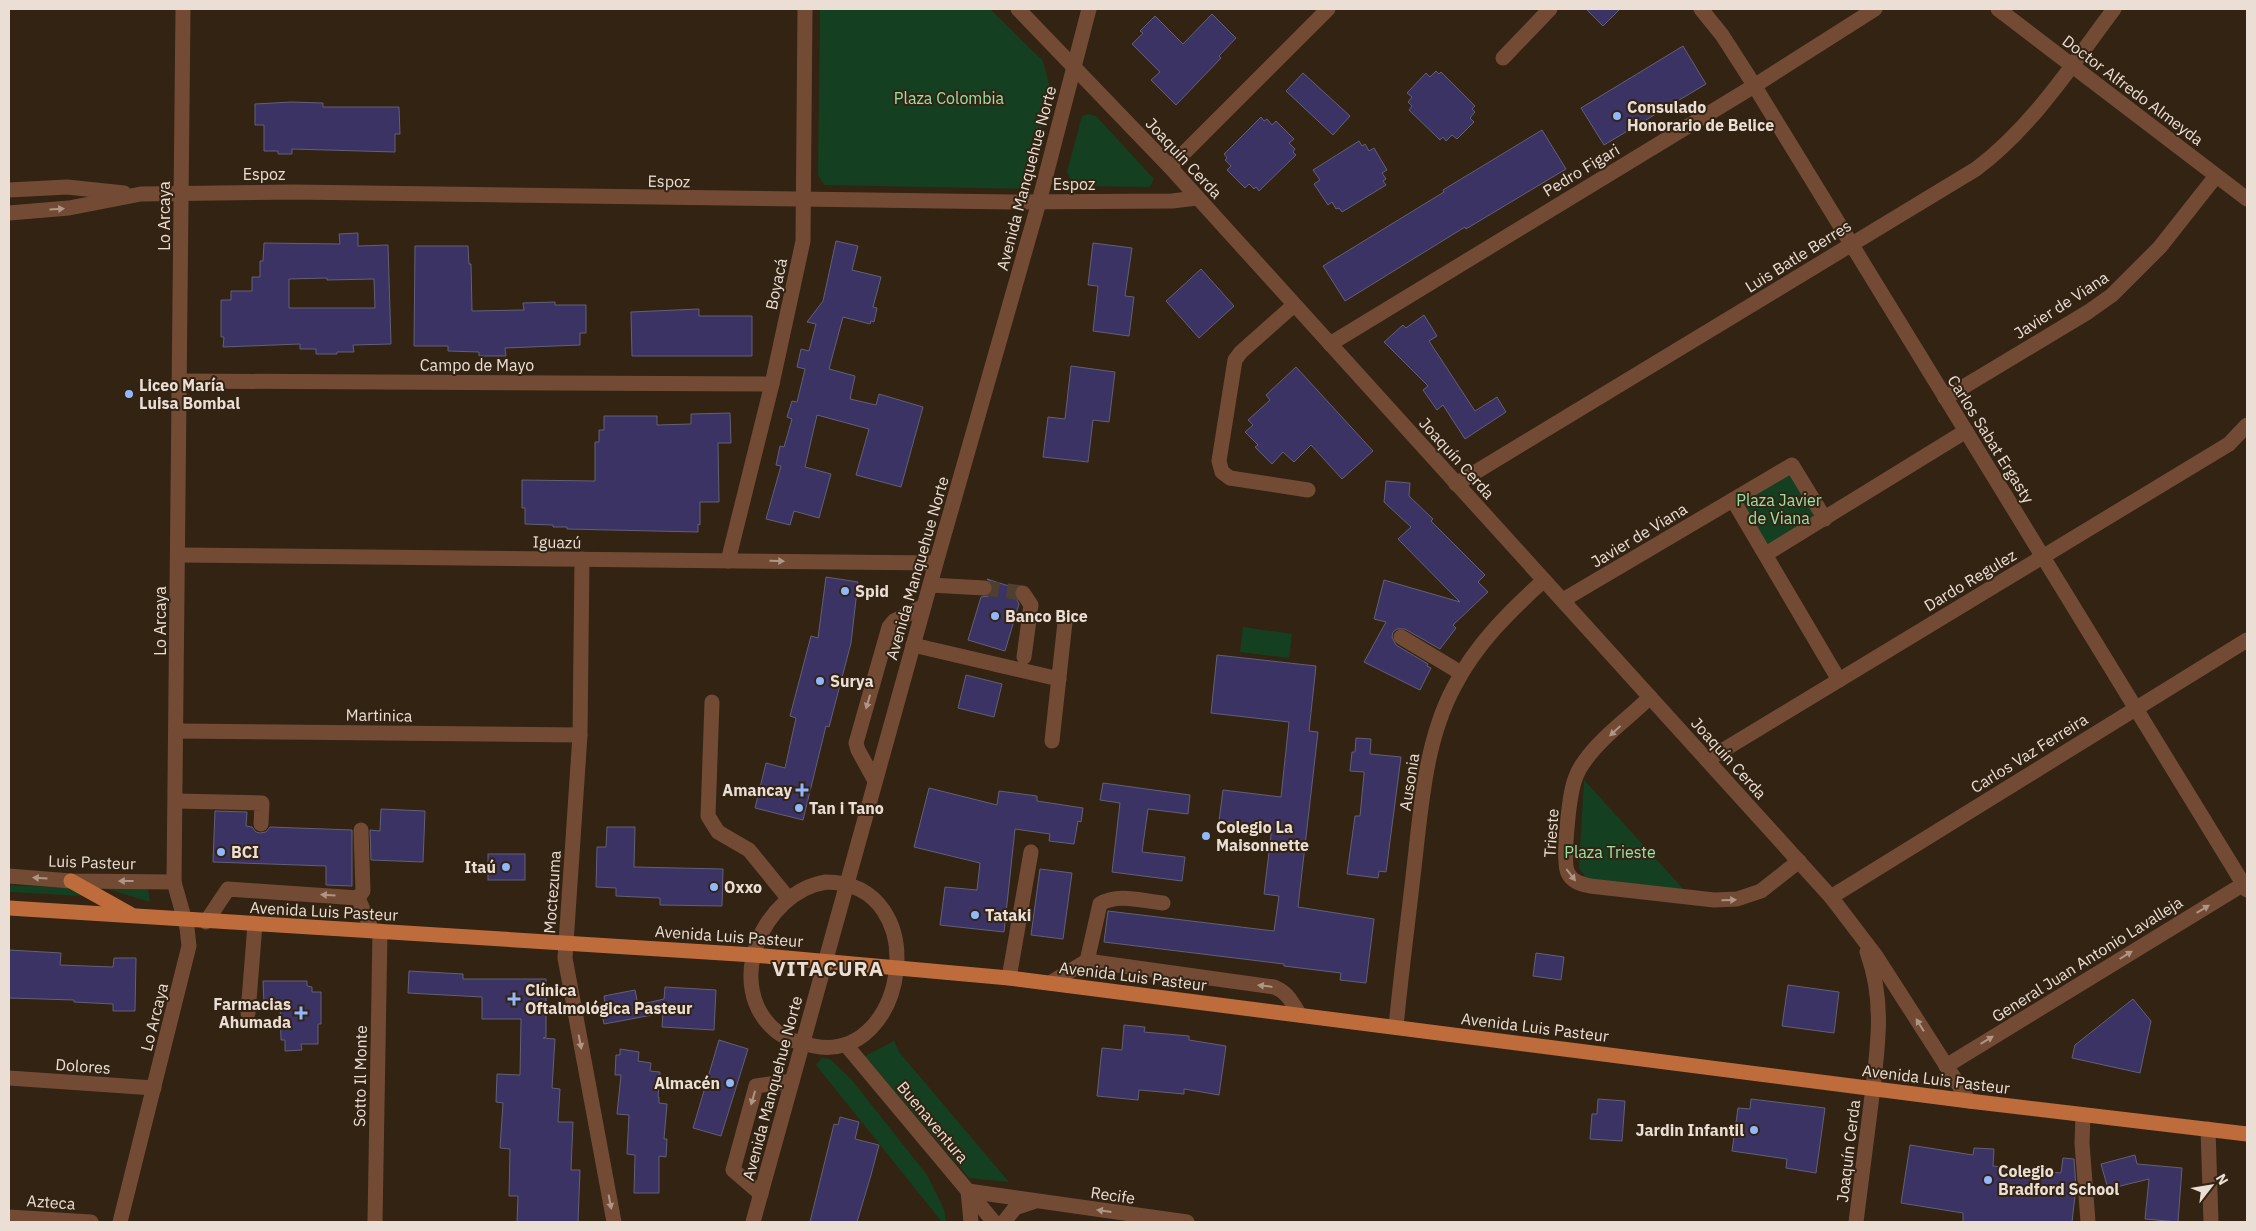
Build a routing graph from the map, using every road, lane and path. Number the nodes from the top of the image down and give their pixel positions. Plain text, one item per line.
1 (183, 9) edge
2 (805, 9) edge
3 (1018, 9) edge
4 (1089, 9) edge
5 (1328, 9) edge
6 (1550, 9) edge
7 (1701, 9) edge
8 (1875, 9) edge
9 (1998, 9) edge
10 (2114, 9) edge
11 (1503, 58) dead end
12 (1074, 66) junction
13 (2072, 66) junction
14 (1754, 86) junction
15 (1170, 167) junction
16 (2216, 176) junction
17 (9, 190) edge
18 (181, 192) junction
19 (141, 194) junction
20 (1197, 198) junction
21 (2247, 199) edge
22 (804, 200) junction
23 (1039, 202) junction
24 (9, 213) edge
25 (1852, 244) junction
26 (1294, 305) junction
27 (1330, 344) junction
28 (181, 381) junction
29 (772, 384) junction
30 (1945, 398) junction
31 (2247, 425) edge
32 (1966, 431) junction
33 (1456, 484) junction
34 (1308, 490) dead end
35 (1734, 500) junction
36 (1826, 519) junction
37 (1766, 554) junction
38 (178, 555) junction
39 (2043, 556) junction
40 (582, 559) junction
41 (728, 561) junction
42 (936, 563) junction
43 (1544, 580) junction
44 (930, 585) junction
45 (984, 588) tunnel mouth
46 (1023, 593) dead end
47 (1562, 600) junction
48 (924, 606) junction
49 (1065, 622) dead end
50 (1401, 637) dead end
51 (2247, 640) edge
52 (913, 645) junction
53 (1024, 657) dead end
54 (1461, 673) junction
55 (1059, 679) junction
56 (1840, 680) junction
57 (1650, 698) junction
58 (712, 702) dead end
59 (2135, 708) junction
60 (177, 731) junction
61 (580, 735) junction
62 (1052, 740) dead end
63 (1707, 760) junction
64 (875, 781) junction
65 (176, 801) junction
66 (261, 824) dead end
67 (361, 830) dead end
68 (1031, 852) dead end
69 (1799, 861) junction
70 (9, 876) edge
71 (71, 881) junction
72 (174, 882) junction
73 (846, 884) junction
74 (2246, 885) edge
75 (1831, 897) junction
76 (358, 898) junction
77 (788, 898) junction
78 (1163, 903) dead end
79 (9, 908) edge
80 (133, 916) junction
81 (185, 920) junction
82 (206, 922) junction
83 (255, 924) junction
84 (376, 931) junction
85 (1861, 937) junction
86 (566, 942) junction
87 (754, 955) junction
88 (825, 960) junction
89 (1087, 962) junction
90 (896, 966) junction
91 (1009, 978) junction
92 (1050, 983) junction
93 (248, 1013) dead end
94 (1300, 1014) junction
95 (1396, 1026) junction
96 (803, 1044) junction
97 (846, 1045) junction
98 (1946, 1066) junction
99 (9, 1078) edge
100 (792, 1081) junction
101 (154, 1088) junction
102 (1873, 1088) junction
103 (1969, 1102) junction
104 (2083, 1115) junction
105 (2208, 1129) junction
106 (2247, 1134) edge
107 (968, 1191) junction
108 (761, 1194) junction
109 (1034, 1202) junction
110 (9, 1217) edge
111 (90, 1222) edge
112 (120, 1222) edge
113 (375, 1222) edge
114 (614, 1222) edge
115 (753, 1222) edge
116 (971, 1222) edge
117 (994, 1222) edge
118 (1004, 1222) edge
119 (1187, 1222) edge
120 (1856, 1222) edge
121 (2088, 1222) edge
122 (2211, 1222) edge

1 - 18 street, Lo Arcaya
2 - 22 street, Boyacá
3 - 12 street, Joaquín Cerda
4 - 12 street, Avenida Manquehue Norte
5 - 15 street
6 - 11 street
7 - 14 street, Carlos Sabat Ergasty
8 - 14 street, Pedro Figari
9 - 13 street, Doctor Alfredo Almeyda
10 - 13 street, Luis Batle Berres
12 - 15 street, Joaquín Cerda
12 - 23 street, Avenida Manquehue Norte
13 - 16 street, Doctor Alfredo Almeyda
13 - 25 street, Luis Batle Berres
14 - 25 street, Carlos Sabat Ergasty
14 - 27 street, Pedro Figari
15 - 20 street, Joaquín Cerda
16 - 21 street, Doctor Alfredo Almeyda
16 - 30 street, Javier de Viana
17 - 19 street, Espoz
18 - 19 street, Espoz
18 - 22 street, Espoz
18 - 28 street, Lo Arcaya
24 -> 19 street, Espoz
20 - 23 street, Espoz
20 - 26 street, Joaquín Cerda
22 - 23 street, Espoz
22 - 29 street, Boyacá
23 - 42 street, Avenida Manquehue Norte
25 - 30 street, Carlos Sabat Ergasty
25 - 33 street, Luis Batle Berres
26 - 27 street, Joaquín Cerda
26 - 34 street
27 - 33 street, Joaquín Cerda
28 - 29 street, Campo de Mayo
28 - 38 street, Lo Arcaya
29 - 41 street, Boyacá
30 - 32 street, Carlos Sabat Ergasty
31 - 39 street, Dardo Regulez
32 - 36 street
32 - 39 street, Carlos Sabat Ergasty
33 - 43 street, Joaquín Cerda
35 - 36 street, Javier de Viana
35 - 37 street
35 - 47 street, Javier de Viana
36 - 37 street
37 - 56 street
38 - 40 street, Iguazú
38 - 60 street, Lo Arcaya
39 - 56 street, Dardo Regulez
39 - 59 street, Carlos Sabat Ergasty
40 - 41 street, Iguazú
40 - 61 street, Moctezuma
41 -> 42 street, Iguazú
42 - 44 street, Avenida Manquehue Norte
43 - 47 street, Joaquín Cerda
43 - 54 street, Ausonia
44 - 45 street
44 - 48 street, Avenida Manquehue Norte
46 - 53 street
47 - 57 street, Joaquín Cerda
48 - 52 street, Avenida Manquehue Norte
48 -> 64 street
49 - 55 street
50 - 54 street
51 - 59 street, Carlos Vaz Ferreira
52 - 55 street
52 - 64 street, Avenida Manquehue Norte
54 - 95 street, Ausonia
55 - 62 street
56 - 63 street, Dardo Regulez
57 - 63 street, Joaquín Cerda
57 -> 69 street, Trieste
58 - 77 street
59 - 74 street, Carlos Sabat Ergasty
59 - 75 street, Carlos Vaz Ferreira
60 - 61 street, Martinica
60 - 65 street, Lo Arcaya
61 - 86 street, Moctezuma
63 - 69 street, Joaquín Cerda
64 - 73 street, Avenida Manquehue Norte
65 - 66 street
65 - 72 street, Lo Arcaya
67 - 76 street
68 - 91 street
69 - 75 street, Joaquín Cerda
71 -> 70 street, Luis Pasteur
72 -> 71 street, Luis Pasteur
71 - 80 main road
72 - 81 street, Lo Arcaya
73 - 77 street
73 - 88 street, Avenida Manquehue Norte
73 - 90 street
98 -> 74 street, General Juan Antonio Lavalleja
75 - 85 street, Joaquín Cerda
76 -> 82 street
76 - 84 street
77 - 87 street
78 - 89 street
79 - 80 main road, Avenida Luis Pasteur
80 - 81 main road, Avenida Luis Pasteur
81 - 82 main road, Avenida Luis Pasteur
81 - 101 street, Lo Arcaya
82 - 83 main road, Avenida Luis Pasteur
83 - 84 main road, Avenida Luis Pasteur
83 - 93 street
84 - 86 main road, Avenida Luis Pasteur
84 - 113 street, Sotto Il Monte
98 -> 85 street, Joaquín Cerda
85 - 102 street, Joaquín Cerda
86 - 87 main road, Avenida Luis Pasteur
86 -> 114 street, Moctezuma
87 - 88 main road, Avenida Luis Pasteur
87 - 96 street
88 - 90 main road, Avenida Luis Pasteur
88 - 96 street, Avenida Manquehue Norte
89 - 92 street
94 -> 89 street
90 - 91 main road, Avenida Luis Pasteur
90 - 97 street
91 - 92 main road, Avenida Luis Pasteur
92 - 94 main road, Avenida Luis Pasteur
94 - 95 main road, Avenida Luis Pasteur
95 - 102 main road, Avenida Luis Pasteur
96 - 97 street
96 - 100 street, Avenida Manquehue Norte
97 - 107 street, Buenaventura
98 - 103 street, Joaquín Cerda
99 - 101 street, Dolores
100 - 108 street, Avenida Manquehue Norte
100 -> 108 street
101 - 112 street, Lo Arcaya
102 - 103 main road, Avenida Luis Pasteur
102 - 120 street, Joaquín Cerda
103 - 104 main road, Avenida Luis Pasteur
104 - 105 main road, Avenida Luis Pasteur
104 - 121 street
105 - 106 main road, Avenida Luis Pasteur
105 - 122 street
107 - 109 street, Recife
107 - 116 street
107 - 117 street, Buenaventura
108 - 115 street, Avenida Manquehue Norte
109 - 118 street
119 -> 109 street, Recife
110 - 111 street, Azteca

